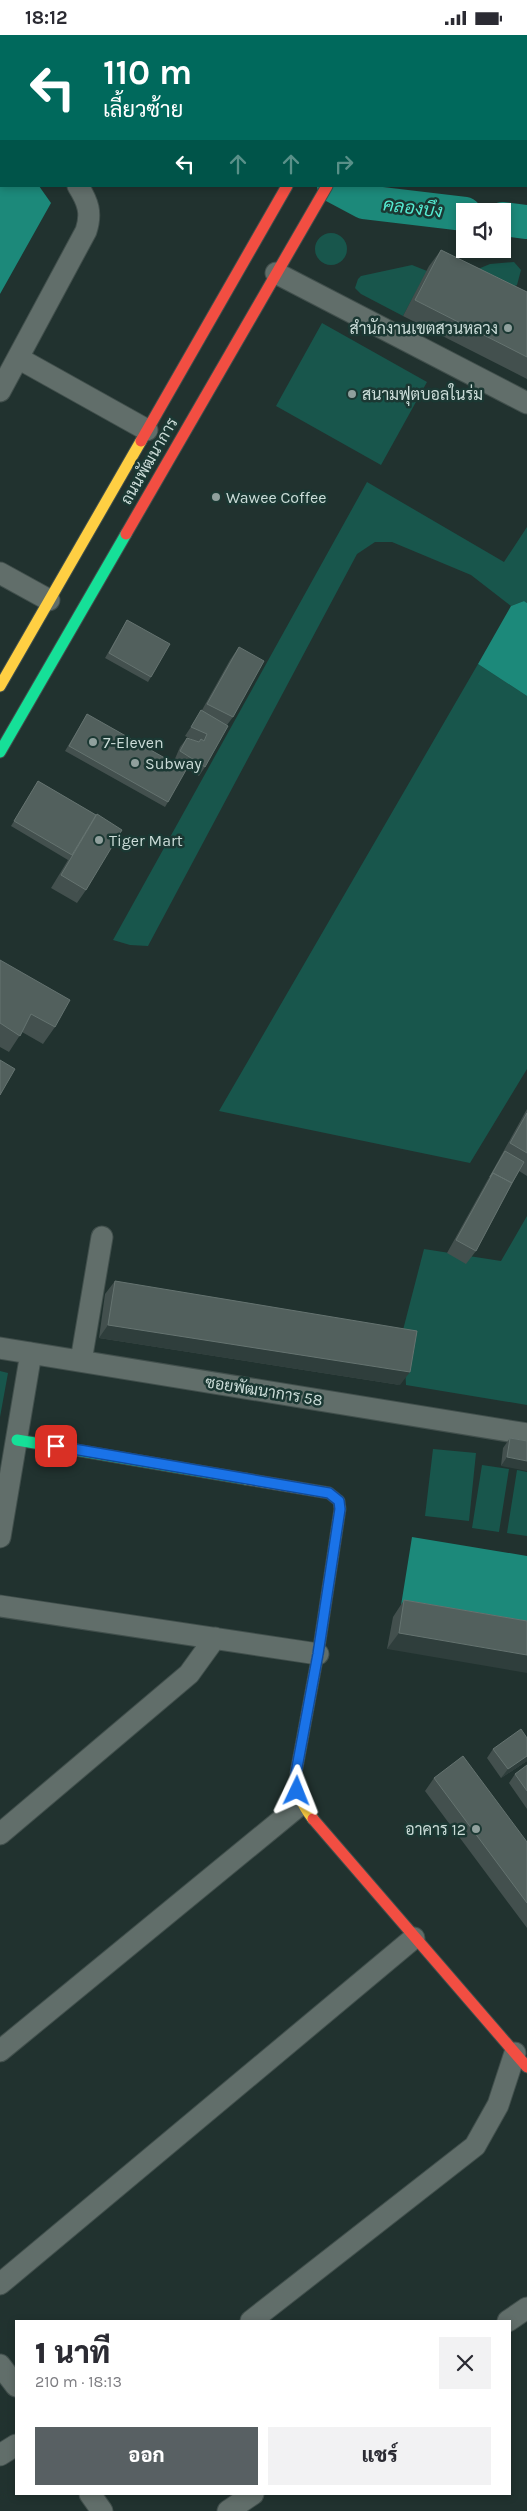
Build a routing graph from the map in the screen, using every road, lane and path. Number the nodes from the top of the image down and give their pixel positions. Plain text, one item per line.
1 (79, 187) edge
2 (286, 187) edge
3 (326, 187) edge
4 (276, 273) junction
5 (18, 358) junction
6 (0, 391) edge
7 (527, 403) edge
8 (147, 430) junction
9 (107, 517) junction
10 (128, 530) junction
11 (0, 573) edge
12 (50, 599) junction
13 (0, 686) edge
14 (0, 752) edge
15 (102, 1237) dead end
16 (0, 1348) edge
17 (31, 1353) junction
18 (81, 1361) junction
19 (527, 1434) edge
20 (17, 1440) junction
21 (0, 1537) edge
22 (0, 1606) edge
23 (215, 1638) junction
24 (318, 1654) junction
25 (301, 1804) junction
26 (0, 1835) edge
27 (414, 1938) junction
28 (0, 2051) edge
29 (521, 2060) edge
30 (0, 2284) edge
31 (527, 2308) edge
32 (252, 2320) edge
33 (509, 2320) edge
34 (0, 2365) edge
35 (15, 2386) edge
36 (15, 2446) edge
37 (0, 2455) edge
38 (91, 2495) edge
39 (252, 2495) edge
40 (102, 2511) edge
41 (228, 2511) edge

1 - 5 street
2 - 8 main road, ถนนพัฒนาการ
3 - 4 main road, ถนนพัฒนาการ
4 - 7 street
4 - 10 main road, ถนนพัฒนาการ
5 - 6 street
5 - 8 street
8 - 9 main road, ถนนพัฒนาการ
9 - 10 main road
9 - 12 main road, ถนนพัฒนาการ
10 - 14 main road, ถนนพัฒนาการ
11 - 12 street
12 - 13 main road, ถนนพัฒนาการ
15 - 18 street
16 - 17 street, ซอยพัฒนาการ 58
17 - 18 street, ซอยพัฒนาการ 58
17 - 20 street
18 - 19 street, ซอยพัฒนาการ 58
20 - 21 street
20 - 24 main road
22 - 23 street
23 - 24 street
23 - 26 street
24 - 25 main road
25 - 27 main road
25 - 28 street
27 - 29 main road
27 - 30 street
29 - 32 street
31 - 33 street
34 - 35 street
36 - 37 street
38 - 40 street
39 - 41 street

